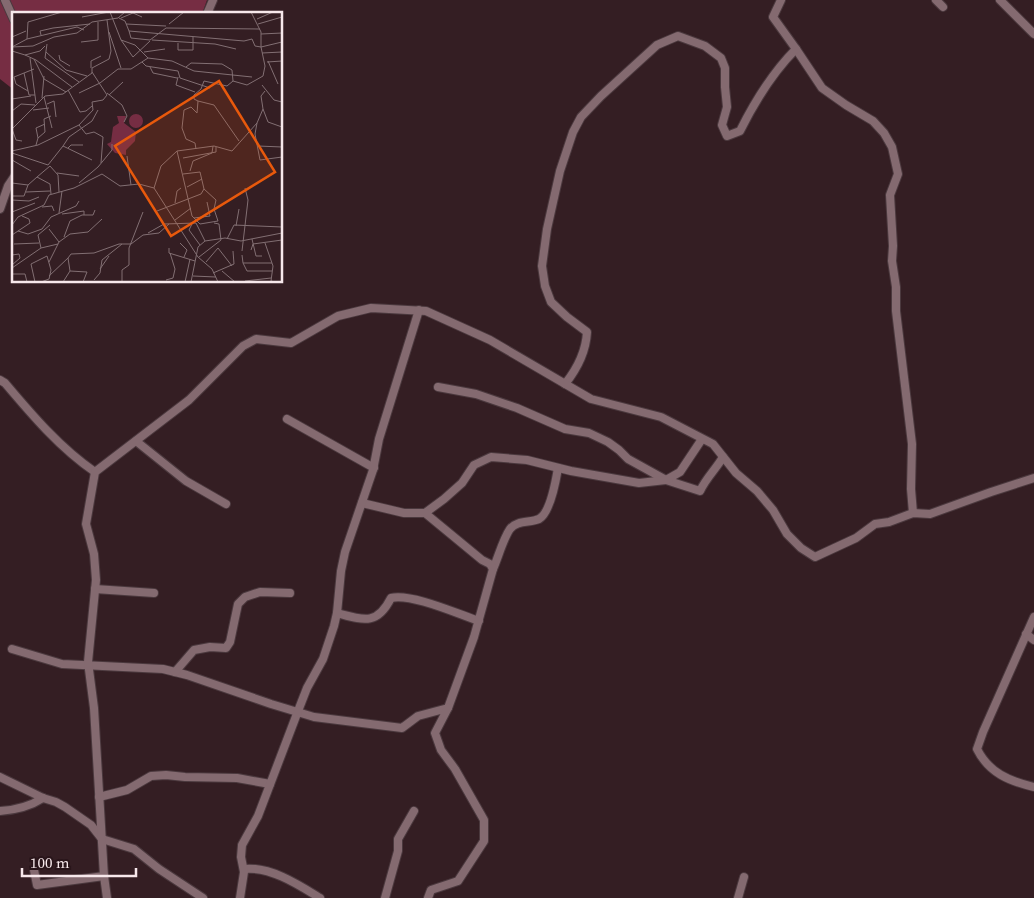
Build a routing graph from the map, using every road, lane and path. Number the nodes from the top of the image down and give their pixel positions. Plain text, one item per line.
1 (5, 0) edge
2 (213, 0) edge
3 (781, 0) edge
4 (936, 0) edge
5 (1000, 0) edge
6 (943, 7) dead end
7 (208, 12) edge
8 (12, 16) edge
9 (1034, 34) edge
10 (796, 49) junction
11 (12, 180) edge
12 (0, 209) edge
13 (419, 310) junction
14 (0, 380) edge
15 (565, 384) junction
16 (438, 387) dead end
17 (288, 419) dead end
18 (702, 438) junction
19 (136, 441) junction
20 (723, 457) junction
21 (374, 468) junction
22 (558, 468) junction
23 (95, 472) junction
24 (1034, 478) edge
25 (666, 480) junction
26 (362, 503) junction
27 (226, 504) dead end
28 (425, 513) junction
29 (913, 513) junction
30 (493, 569) junction
31 (95, 589) junction
32 (290, 593) dead end
33 (154, 594) dead end
34 (337, 613) junction
35 (1034, 616) edge
36 (479, 621) junction
37 (1026, 634) junction
38 (1034, 640) edge
39 (12, 649) dead end
40 (89, 665) junction
41 (175, 672) junction
42 (448, 708) junction
43 (297, 713) junction
44 (0, 777) edge
45 (270, 784) junction
46 (1034, 787) edge
47 (99, 797) junction
48 (43, 798) junction
49 (414, 810) dead end
50 (0, 811) edge
51 (102, 840) junction
52 (244, 869) junction
53 (34, 870) dead end
54 (104, 876) junction
55 (744, 877) dead end
56 (107, 898) edge
57 (203, 898) edge
58 (240, 898) edge
59 (320, 898) edge
60 (385, 898) edge
61 (428, 898) edge
62 (738, 898) edge

1 - 8 street
2 - 7 street
3 - 10 street
4 - 6 street
5 - 9 street
10 - 15 street
10 - 29 street
11 - 12 street
13 - 15 street
13 - 19 street
13 - 21 street
14 - 23 street
15 - 18 street
16 - 25 street
17 - 21 street
18 - 20 street
18 - 25 street
19 - 23 street
19 - 27 street
20 - 25 street
20 - 29 street
21 - 26 street
22 - 25 street
22 - 28 street
22 - 30 street
23 - 31 street
24 - 29 street
26 - 28 street
26 - 34 street
28 - 30 street
30 - 36 street
31 - 33 street
31 - 40 street
32 - 41 street
34 - 36 street
34 - 43 street
35 - 37 street
36 - 42 street
37 - 38 street
37 - 46 street
39 - 40 street
40 - 41 street
40 - 47 street
41 - 43 street
42 - 43 street
42 - 61 street
43 - 45 street
44 - 48 street
45 - 47 street
45 - 52 street
47 - 51 street
48 - 50 street
48 - 51 street
49 - 60 street
51 - 54 street
51 - 57 street
52 - 58 street
52 - 59 street
53 - 54 street
54 - 56 street
55 - 62 street

